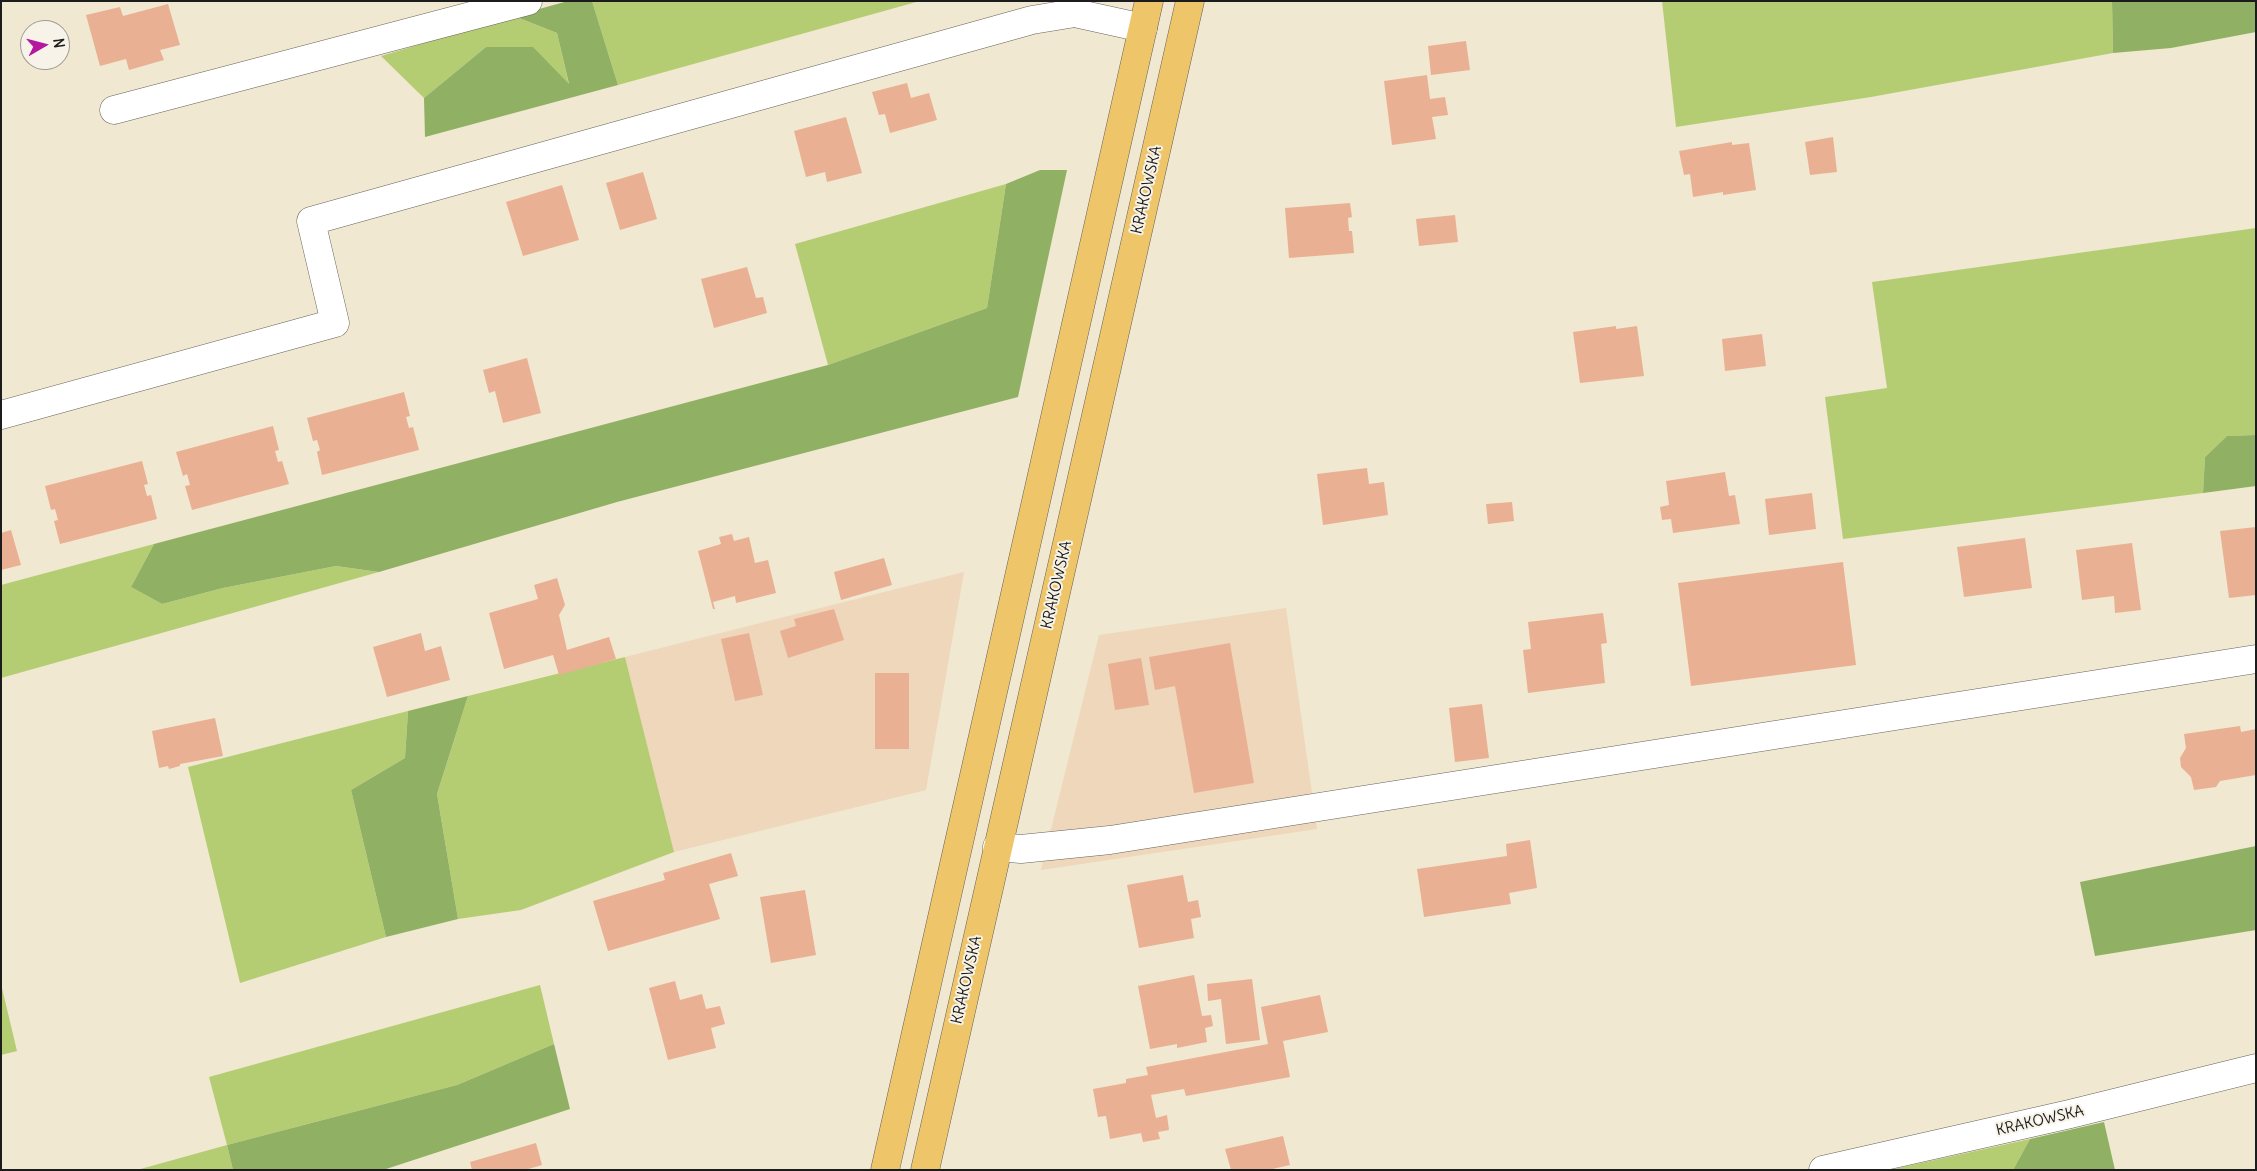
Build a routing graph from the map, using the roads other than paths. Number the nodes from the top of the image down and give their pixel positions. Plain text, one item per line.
1 (528, 1) edge
2 (1149, 1) edge
3 (1190, 1) edge
4 (1143, 28) junction
5 (114, 110) dead end
6 (1, 415) edge
7 (2256, 659) edge
8 (997, 847) junction
9 (2256, 1068) edge
10 (885, 1170) edge
11 (925, 1170) edge
12 (1823, 1170) edge

1 - 5 street
2 - 4 main road
3 - 8 main road, KRAKOWSKA
4 - 6 street
4 - 10 main road
7 - 8 street
8 - 11 main road, KRAKOWSKA
9 - 12 street, KRAKOWSKA

